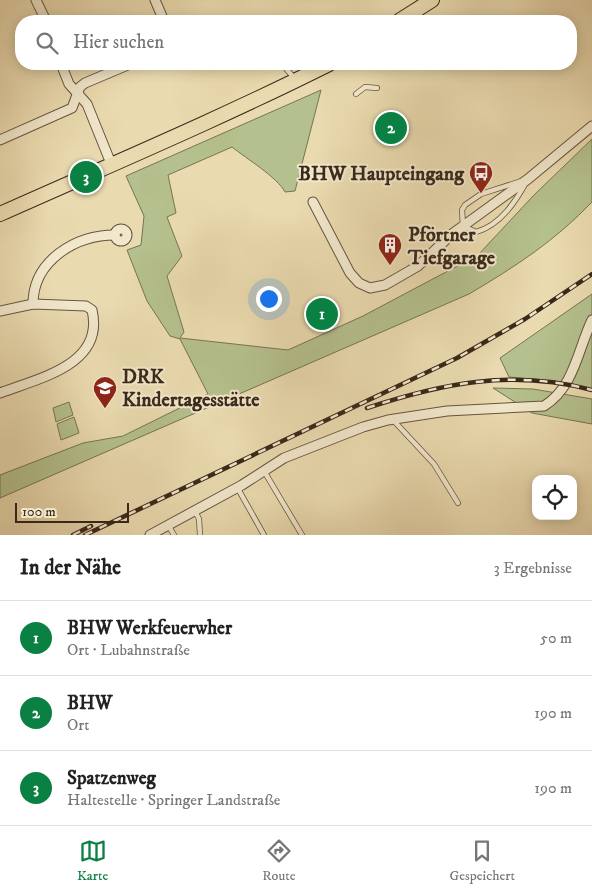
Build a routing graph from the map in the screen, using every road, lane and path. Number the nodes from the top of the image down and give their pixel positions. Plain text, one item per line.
1 (36, 0) edge
2 (155, 0) edge
3 (432, 0) edge
4 (43, 15) edge
5 (161, 15) edge
6 (408, 15) edge
7 (63, 70) edge
8 (116, 70) edge
9 (287, 70) edge
10 (316, 70) edge
11 (295, 80) junction
12 (377, 88) dead end
13 (77, 94) junction
14 (356, 94) dead end
15 (592, 126) edge
16 (0, 140) edge
17 (112, 166) junction
18 (528, 179) junction
19 (313, 202) dead end
20 (0, 214) edge
21 (463, 226) junction
22 (115, 235) dead end
23 (33, 304) junction
24 (0, 310) edge
25 (592, 320) edge
26 (0, 393) edge
27 (392, 419) junction
28 (264, 470) junction
29 (237, 487) junction
30 (458, 503) dead end
31 (194, 509) junction
32 (168, 524) junction
33 (150, 535) edge
34 (174, 535) edge
35 (200, 535) edge
36 (264, 535) edge
37 (302, 535) edge

1 - 4 street
2 - 5 street
3 - 6 main road
7 - 13 street
8 - 13 street
9 - 11 lane
10 - 11 main road
11 - 17 main road
12 - 14 lane
13 - 16 street
13 - 17 street
15 - 18 street
17 - 20 main road
18 - 21 street
18 - 21 lane
18 - 21 lane
19 - 21 street
22 - 23 street
23 - 24 street
23 - 26 street
25 - 27 street
27 - 28 street
27 - 30 lane
28 - 29 street
28 - 37 lane
29 - 31 street
29 - 36 lane
31 - 32 street
31 - 35 lane
32 - 33 street
32 - 34 lane

